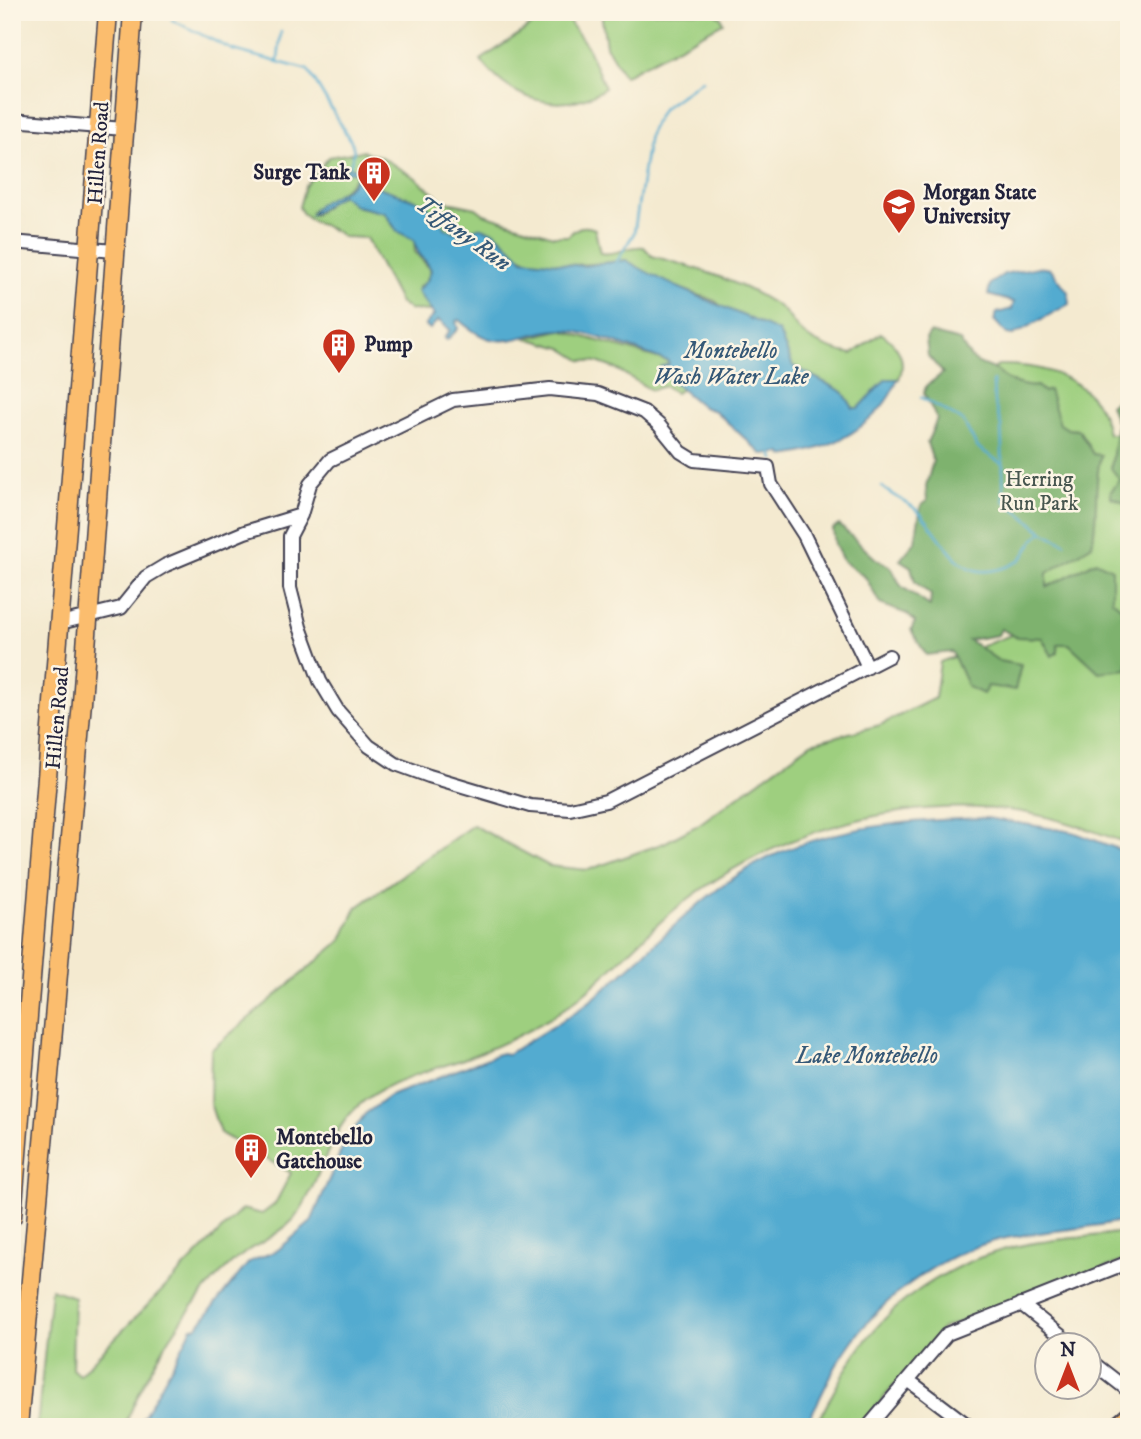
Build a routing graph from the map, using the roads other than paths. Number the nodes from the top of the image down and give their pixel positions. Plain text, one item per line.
1 (108, 12) edge
2 (133, 12) edge
3 (12, 120) edge
4 (97, 127) junction
5 (124, 129) junction
6 (12, 242) edge
7 (88, 248) junction
8 (114, 251) junction
9 (301, 515) junction
10 (89, 615) junction
11 (60, 623) junction
12 (889, 656) dead end
13 (868, 667) junction
14 (12, 1217) edge
15 (1129, 1262) edge
16 (1021, 1304) junction
17 (1053, 1330) edge
18 (1102, 1370) edge
19 (908, 1380) junction
20 (1129, 1391) edge
21 (17, 1394) edge
22 (1129, 1416) edge
23 (18, 1427) edge
24 (868, 1427) edge
25 (970, 1427) edge
26 (1116, 1427) edge

1 - 4 main road, Hillen Road
2 - 5 main road, Hillen Road
3 - 4 street
4 - 5 street
4 - 7 main road, Hillen Road
5 - 8 main road, Hillen Road
6 - 7 street
7 - 8 street
7 - 11 main road, Hillen Road
8 - 10 main road, Hillen Road
9 - 10 street
9 - 13 street
9 - 13 street
10 - 11 street
10 - 21 main road, Hillen Road
11 - 14 main road, Hillen Road
12 - 13 street
15 - 16 street
16 - 17 street
16 - 19 street
18 - 20 street
19 - 24 street
19 - 25 street
21 - 23 main road, Hillen Road
22 - 26 main road

